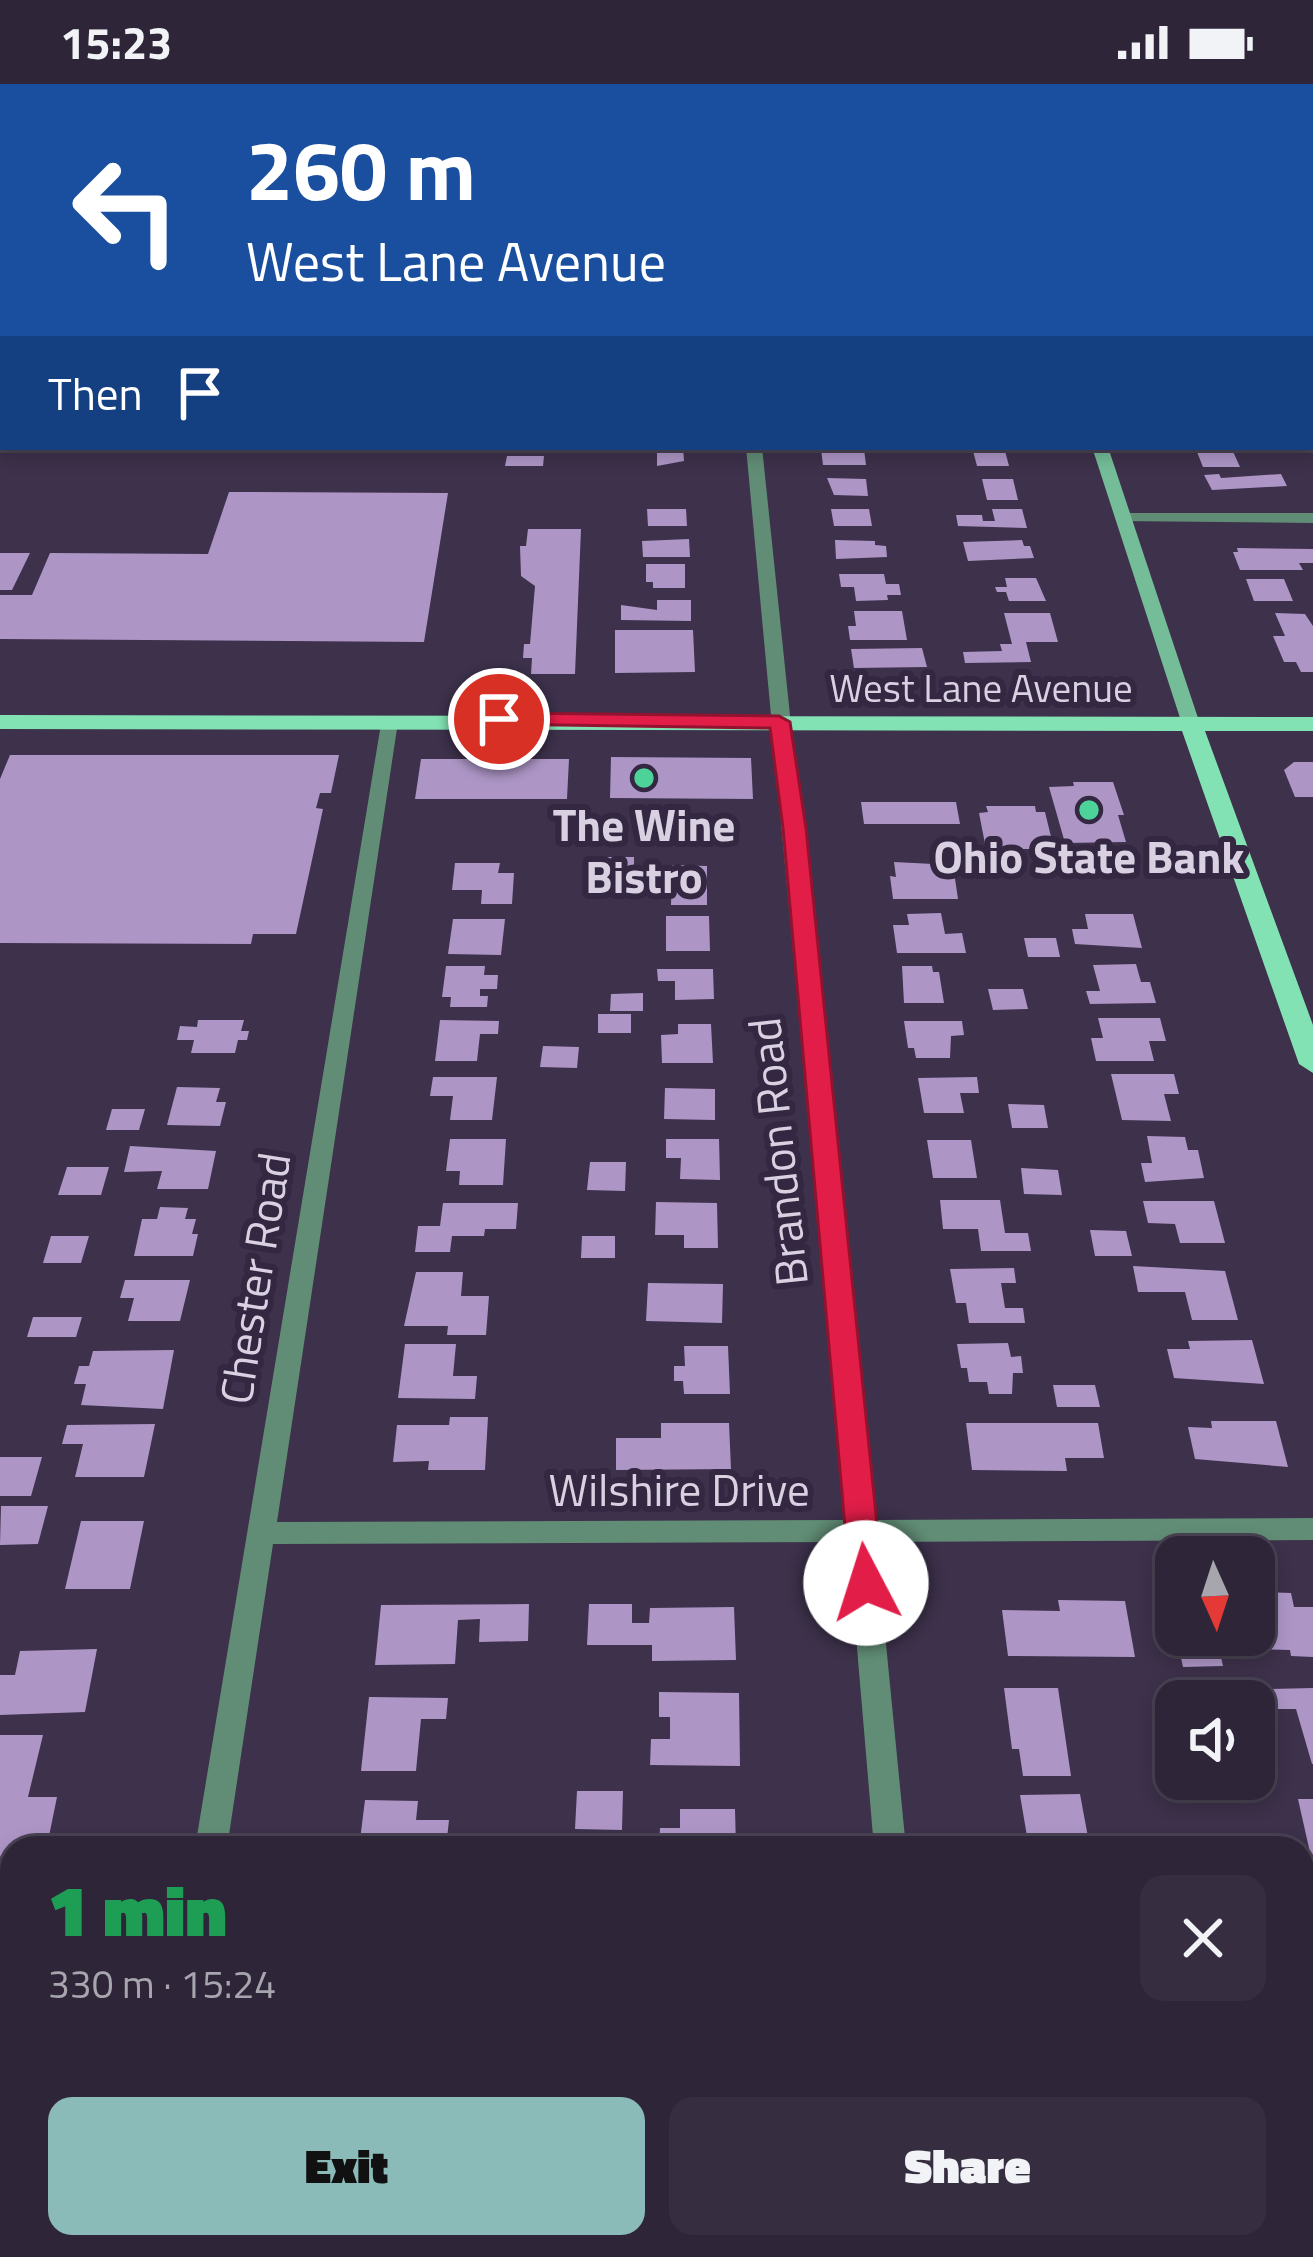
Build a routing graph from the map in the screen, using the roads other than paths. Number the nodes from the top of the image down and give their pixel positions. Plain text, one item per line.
1 (754, 450) edge
2 (1101, 450) edge
3 (1124, 518) junction
4 (1313, 518) edge
5 (0, 722) edge
6 (389, 722) junction
7 (779, 722) junction
8 (1191, 724) junction
9 (1313, 724) edge
10 (1313, 1064) edge
11 (1313, 1528) edge
12 (862, 1531) junction
13 (262, 1533) junction
14 (214, 1836) edge
15 (889, 1836) edge

1 - 7 street, Brandon Road
2 - 3 main road
3 - 4 street
3 - 8 main road
5 - 6 main road, West Lane Avenue
6 - 7 main road, West Lane Avenue
6 - 13 street, Chester Road
7 - 8 main road, West Lane Avenue
7 - 12 street, Brandon Road
8 - 9 main road, West Lane Avenue
8 - 10 main road
11 - 12 street, Wilshire Drive
12 - 13 street, Wilshire Drive
12 - 15 street, Brandon Road
13 - 14 street, Chester Road

